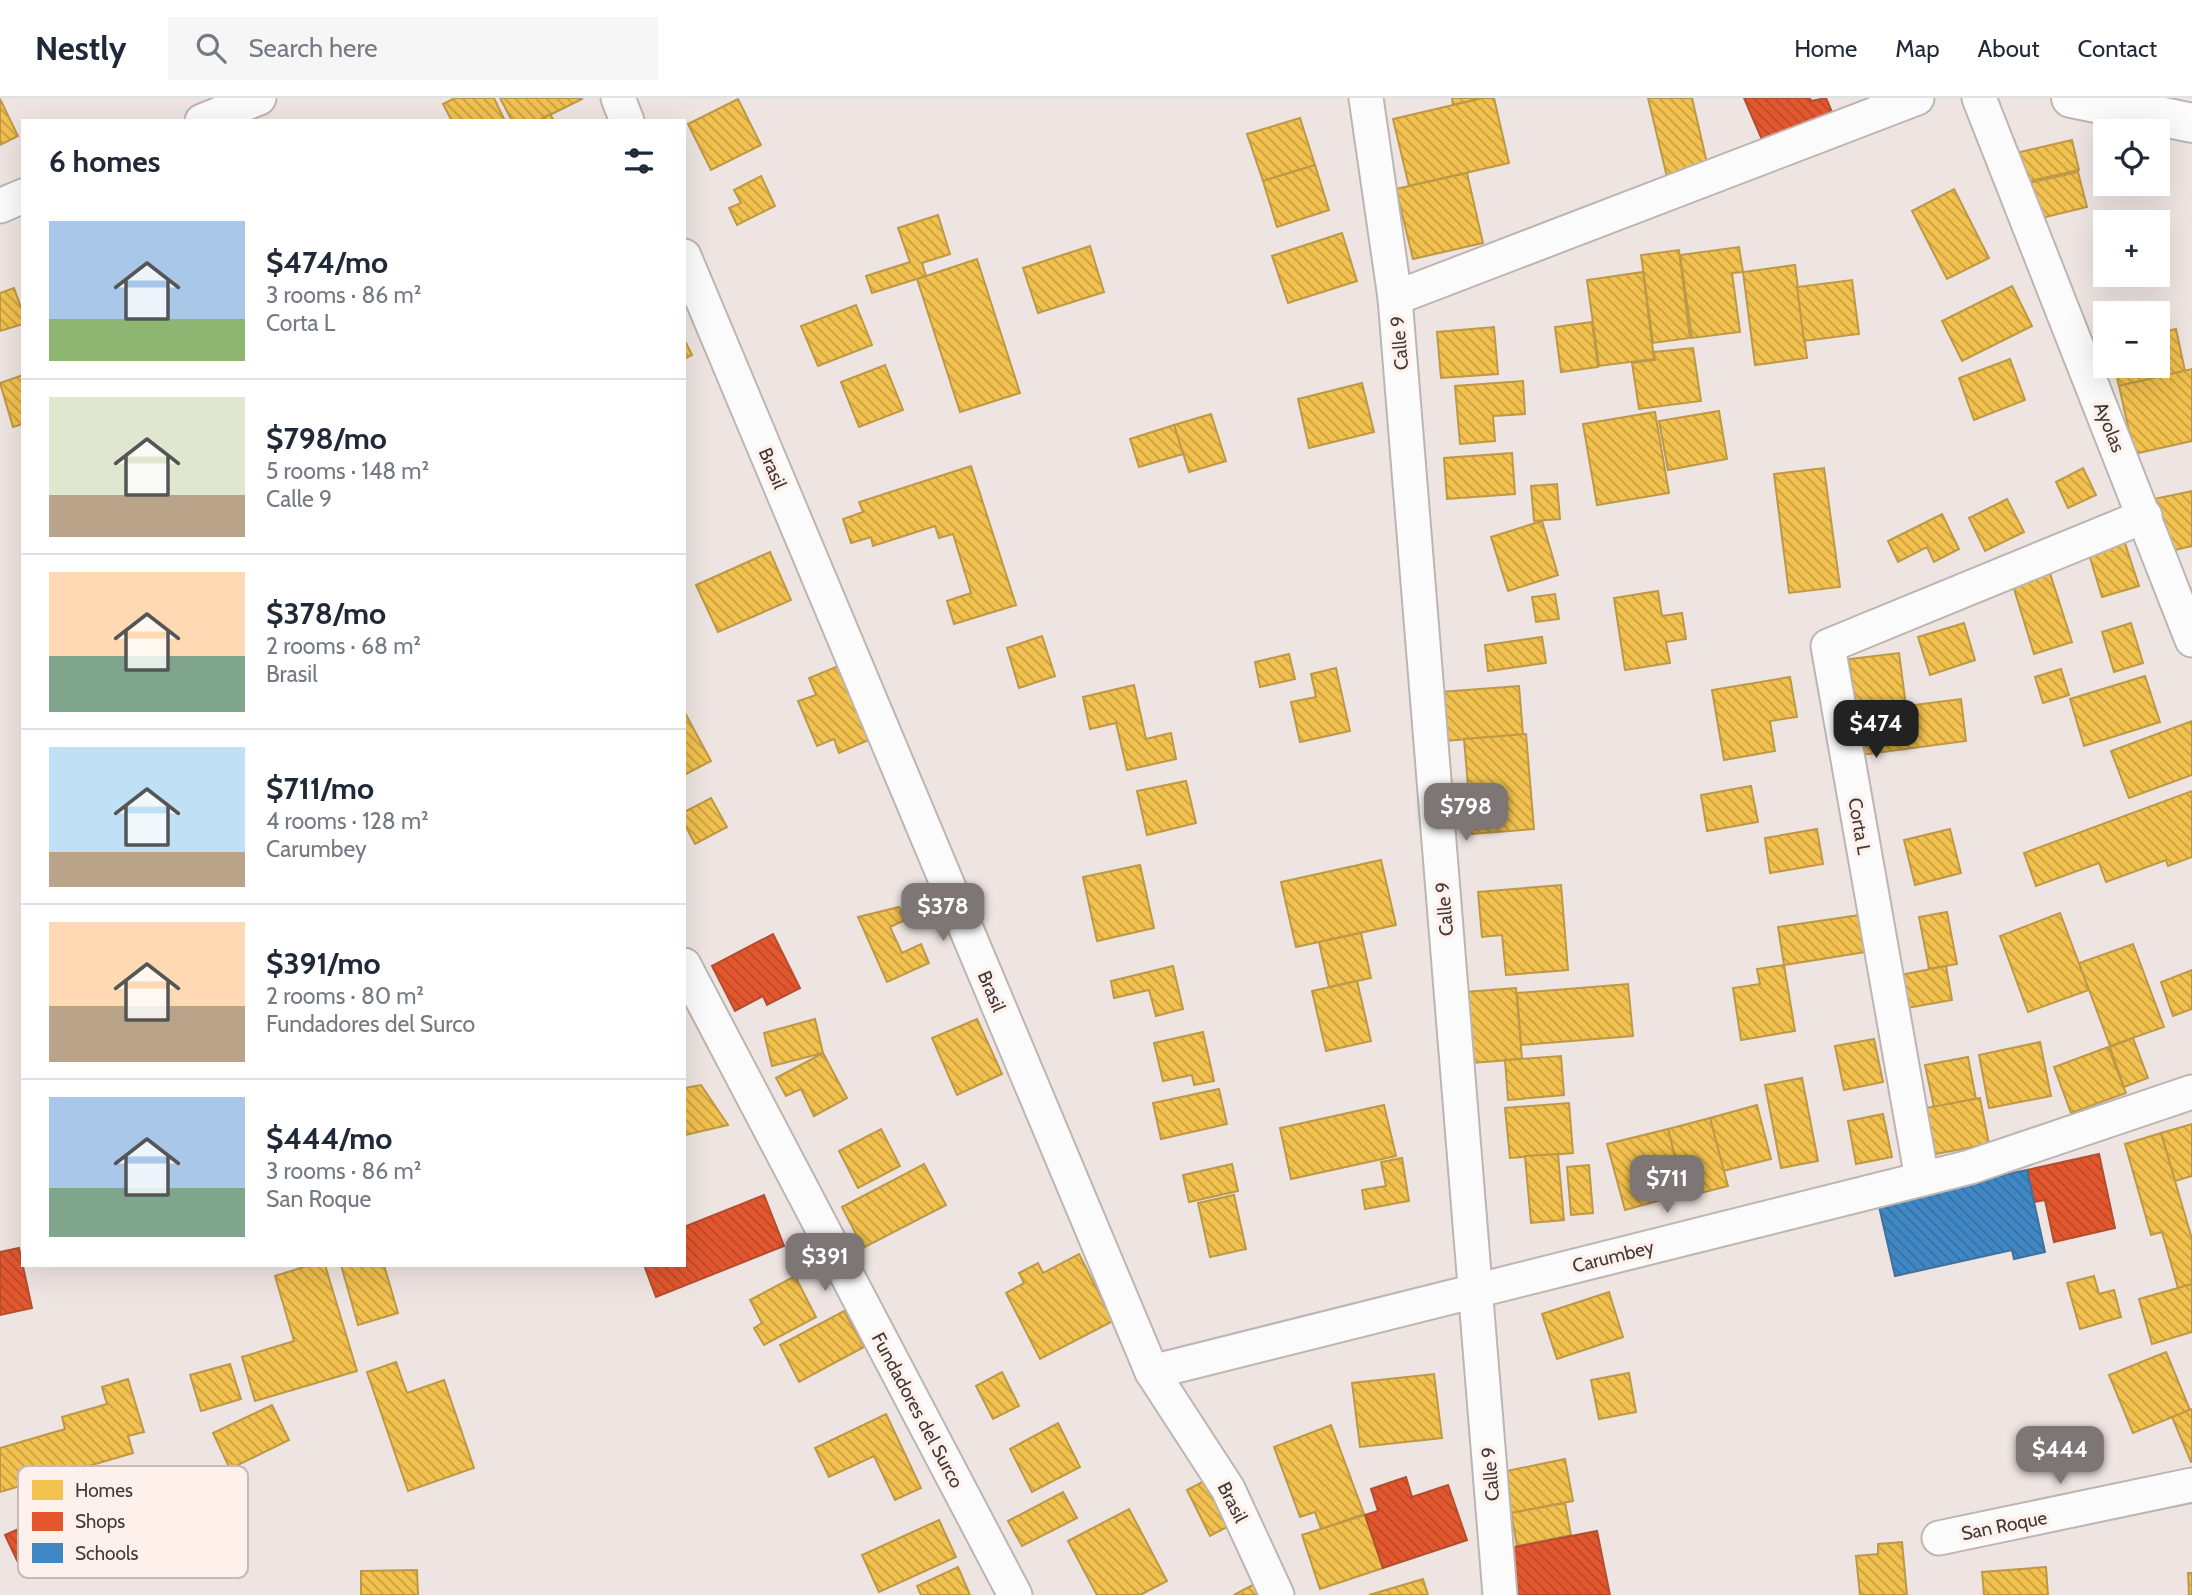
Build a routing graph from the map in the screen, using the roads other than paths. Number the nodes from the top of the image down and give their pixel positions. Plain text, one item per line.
1 (618, 98) edge
2 (1366, 98) edge
3 (1917, 98) edge
4 (1979, 98) edge
5 (2071, 98) edge
6 (241, 106) edge
7 (207, 119) edge
8 (626, 119) edge
9 (2192, 122) edge
10 (21, 197) edge
11 (0, 206) edge
12 (686, 261) edge
13 (1395, 298) junction
14 (2146, 516) junction
15 (2192, 640) edge
16 (686, 969) edge
17 (2192, 1092) edge
18 (1922, 1179) junction
19 (1475, 1291) junction
20 (1152, 1372) junction
21 (2192, 1485) edge
22 (1939, 1538) dead end
23 (1015, 1595) edge
24 (1277, 1595) edge
25 (1500, 1595) edge

1 - 8 street
2 - 13 street, Calle 9
3 - 13 street
4 - 14 street, Ayolas
5 - 9 street
6 - 7 street
10 - 11 street
12 - 20 street, Brasil
13 - 19 street, Calle 9
14 - 15 street, Ayolas
14 - 18 street, Corta L
16 - 23 street, Fundadores del Surco
17 - 18 street, Carumbey
18 - 19 street, Carumbey
19 - 20 street, Carumbey
19 - 25 street, Calle 9
20 - 24 street, Brasil
21 - 22 street, San Roque

